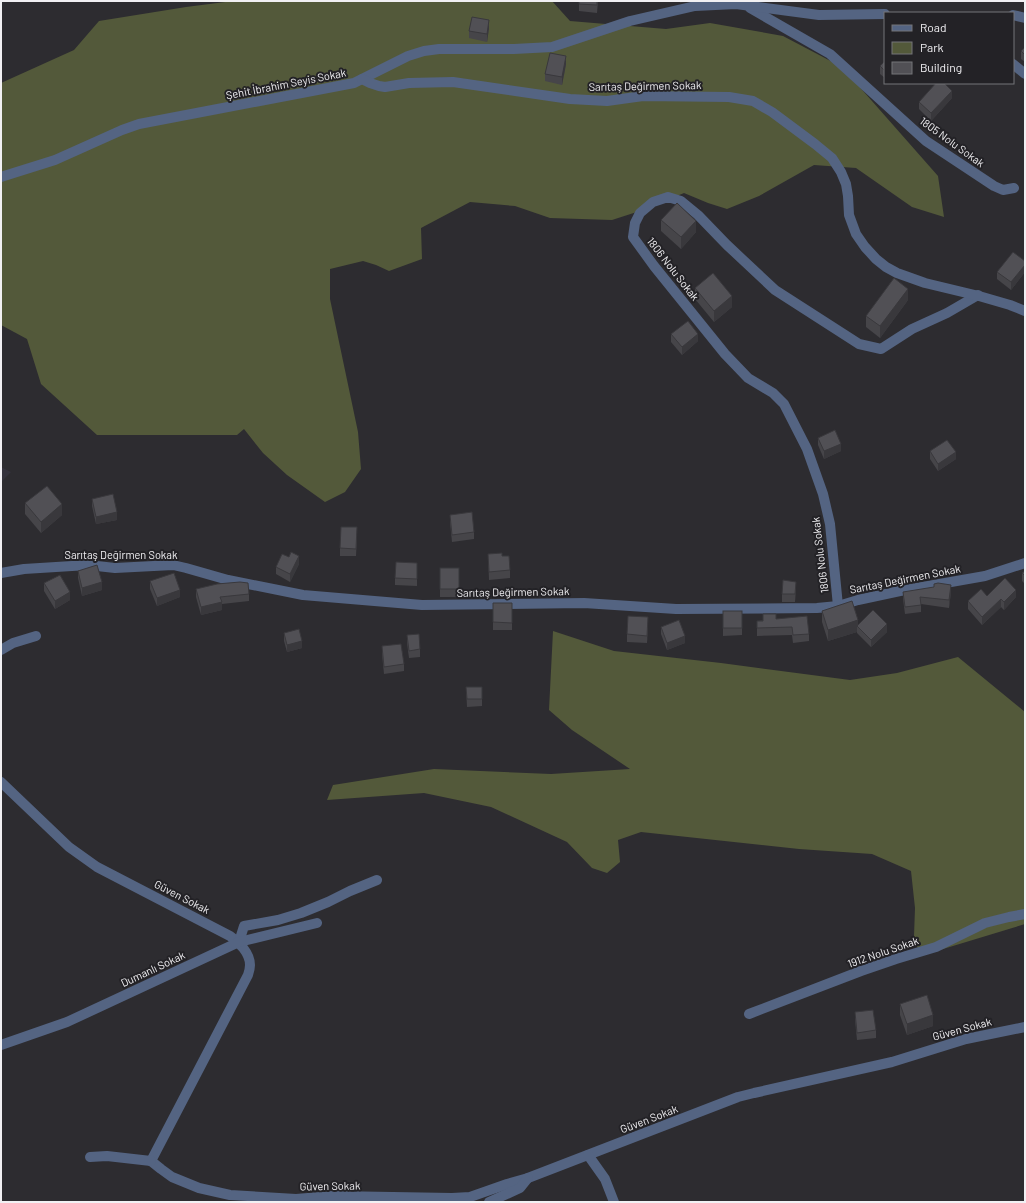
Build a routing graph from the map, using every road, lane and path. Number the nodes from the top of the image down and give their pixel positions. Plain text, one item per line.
1 (745, 5) junction
2 (884, 14) edge
3 (1014, 15) edge
4 (1025, 18) edge
5 (1014, 65) edge
6 (1025, 74) edge
7 (362, 79) junction
8 (1, 177) edge
9 (1014, 188) dead end
10 (978, 296) junction
11 (1025, 311) edge
12 (1025, 563) edge
13 (1, 574) edge
14 (838, 606) junction
15 (36, 636) dead end
16 (1, 650) edge
17 (1, 782) edge
18 (377, 880) dead end
19 (1025, 914) edge
20 (317, 923) dead end
21 (239, 942) junction
22 (749, 1014) dead end
23 (1025, 1027) edge
24 (1, 1045) edge
25 (588, 1155) junction
26 (90, 1157) dead end
27 (151, 1161) junction
28 (528, 1178) junction
29 (406, 1198) junction
30 (420, 1202) edge
31 (488, 1202) edge
32 (614, 1202) edge

1 - 2 street, Şehit İbrahim Seyis Sokak
1 - 7 street, Şehit İbrahim Seyis Sokak
1 - 9 street, 1805 Nolu Sokak
3 - 4 street
5 - 6 street
7 - 8 street, Şehit İbrahim Seyis Sokak
7 - 10 street, Sarıtaş Değirmen Sokak
10 - 11 street, Sarıtaş Değirmen Sokak
10 - 14 street, 1806 Nolu Sokak
12 - 14 street, Sarıtaş Değirmen Sokak
13 - 14 street, Sarıtaş Değirmen Sokak
15 - 16 street
17 - 21 street, Güven Sokak
18 - 21 street
19 - 22 street, 1912 Nolu Sokak
20 - 21 street, Dumanlı Sokak
21 - 24 street, Dumanlı Sokak
21 - 27 street
23 - 25 street, Güven Sokak
25 - 28 street, Güven Sokak
25 - 32 street
26 - 27 street
27 - 29 street, Güven Sokak
28 - 29 street, Güven Sokak
28 - 31 street
29 - 30 street

